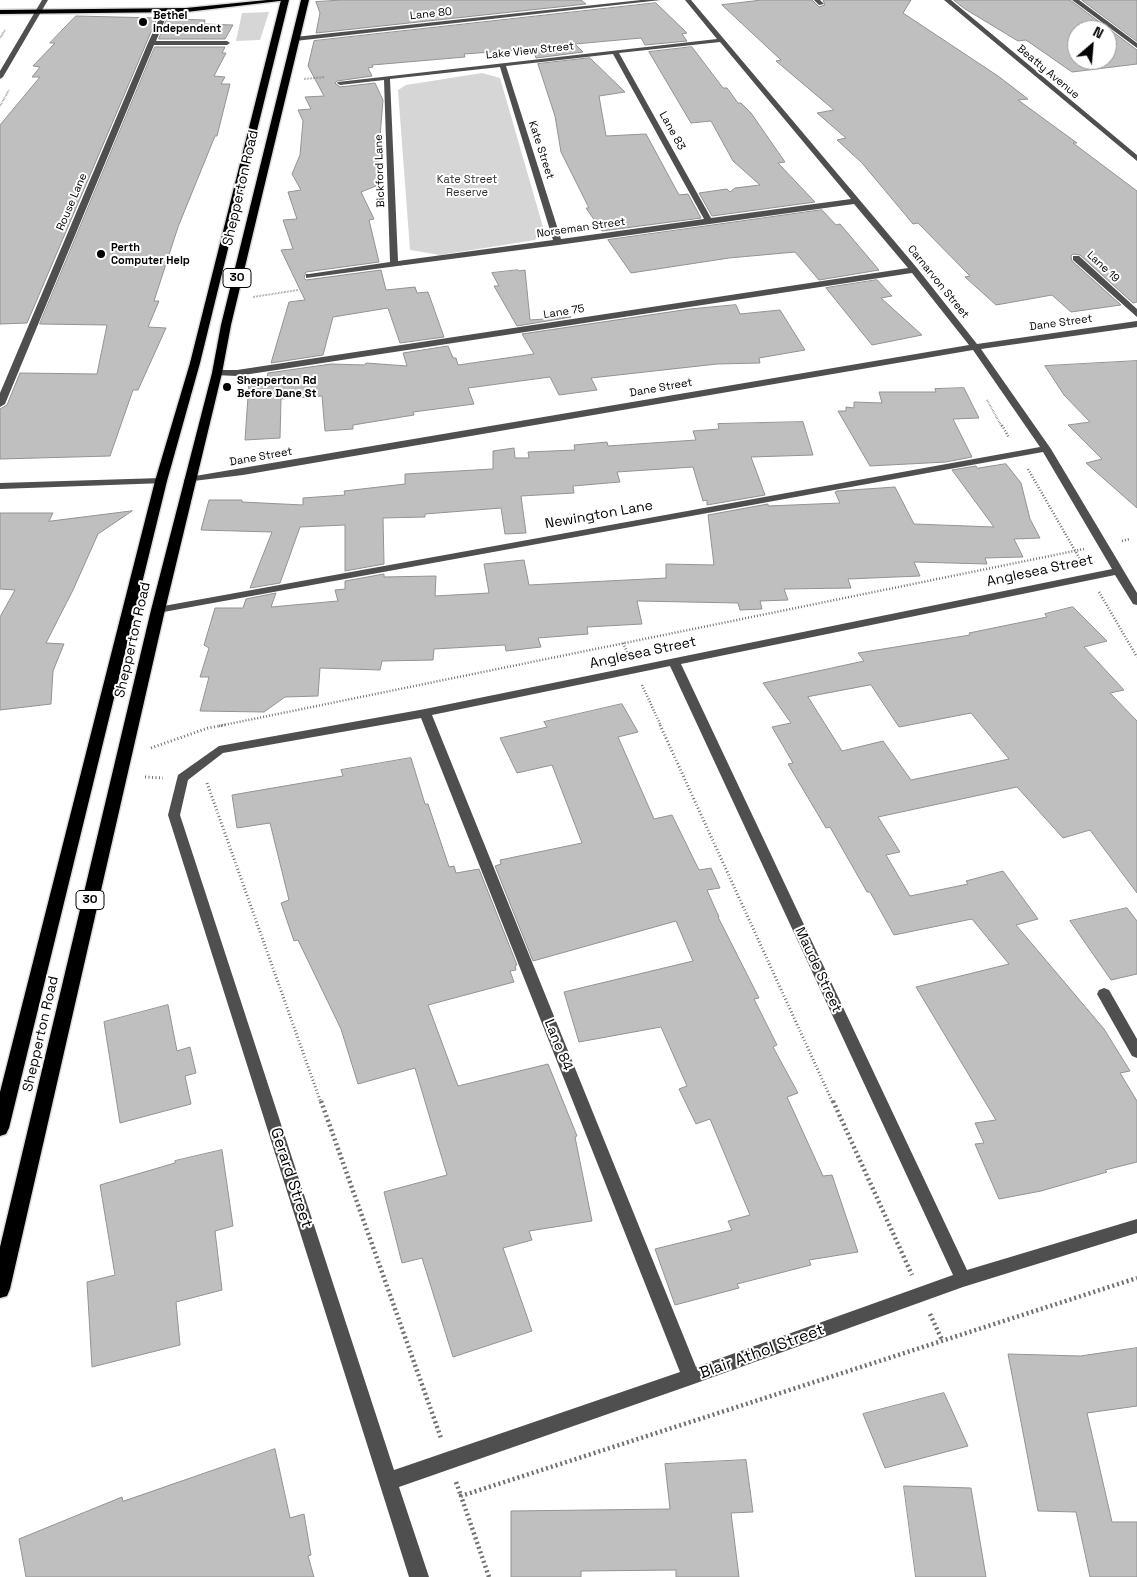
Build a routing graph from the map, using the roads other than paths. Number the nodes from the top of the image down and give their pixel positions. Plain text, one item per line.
1 (45, 0) edge
2 (242, 0) edge
3 (285, 0) edge
4 (305, 0) edge
5 (658, 0) edge
6 (688, 0) edge
7 (947, 0) edge
8 (1075, 0) edge
9 (167, 6) junction
10 (0, 8) edge
11 (40, 10) junction
12 (0, 12) edge
13 (295, 39) junction
14 (721, 40) junction
15 (227, 42) dead end
16 (151, 43) junction
17 (1137, 46) edge
18 (615, 52) junction
19 (502, 64) junction
20 (0, 77) edge
21 (388, 77) junction
22 (340, 83) dead end
23 (1137, 159) edge
24 (856, 201) junction
25 (709, 221) junction
26 (558, 243) junction
27 (1076, 258) dead end
28 (394, 264) junction
29 (914, 270) junction
30 (309, 276) dead end
31 (1137, 314) edge
32 (1137, 324) edge
33 (975, 347) junction
34 (217, 374) junction
35 (0, 404) edge
36 (1046, 449) junction
37 (189, 480) junction
38 (161, 481) junction
39 (0, 486) edge
40 (1118, 571) junction
41 (1137, 602) edge
42 (158, 610) junction
43 (674, 662) junction
44 (425, 713) junction
45 (182, 778) joint
46 (1104, 994) dead end
47 (1137, 1052) edge
48 (0, 1128) edge
49 (1137, 1226) edge
50 (963, 1279) junction
51 (0, 1289) edge
52 (691, 1377) junction
53 (389, 1481) junction
54 (419, 1577) edge

1 - 11 street
2 - 9 main road
3 - 9 main road
3 - 38 highway, Shepperton Road / 30
4 - 13 highway, Shepperton Road / 30
5 - 13 street, Lane 80
6 - 14 street, Carnarvon Street
7 - 23 street, Beatty Avenue
8 - 17 street
9 - 11 main road
9 - 16 street, Rouse Lane
10 - 11 main road
11 - 12 main road
11 - 20 street
13 - 34 highway, Shepperton Road / 30
14 - 18 street, Lake View Street
14 - 24 street, Carnarvon Street
15 - 16 street
16 - 35 street, Rouse Lane
18 - 19 street, Lake View Street
18 - 25 street, Lane 83
19 - 21 street, Lake View Street
19 - 26 street, Kate Street
21 - 22 street, Lake View Street
21 - 28 street, Bickford Lane
24 - 25 street, Norseman Street
24 - 29 street, Carnarvon Street
25 - 26 street, Norseman Street
26 - 28 street, Norseman Street
27 - 31 street, Lane 19
28 - 30 street, Norseman Street
29 - 33 street, Carnarvon Street
29 - 34 street, Lane 75
32 - 33 street, Dane Street
33 - 36 street, Carnarvon Street
33 - 37 street, Dane Street
34 - 37 highway, Shepperton Road / 30
36 - 40 street, Carnarvon Street
36 - 42 street, Newington Lane
37 - 42 highway, Shepperton Road / 30
38 - 39 street
38 - 48 highway, Shepperton Road / 30
40 - 41 street, Carnarvon Street
40 - 43 street, Anglesea Street
42 - 51 highway, Shepperton Road / 30
43 - 44 street, Anglesea Street
43 - 50 street, Maude Street
44 - 45 street, Anglesea Street
44 - 52 street, Lane 84
45 - 53 street, Gerard Street
46 - 47 street
49 - 50 street, Blair Athol Street
50 - 52 street, Blair Athol Street
52 - 53 street, Blair Athol Street
53 - 54 street, Gerard Street

